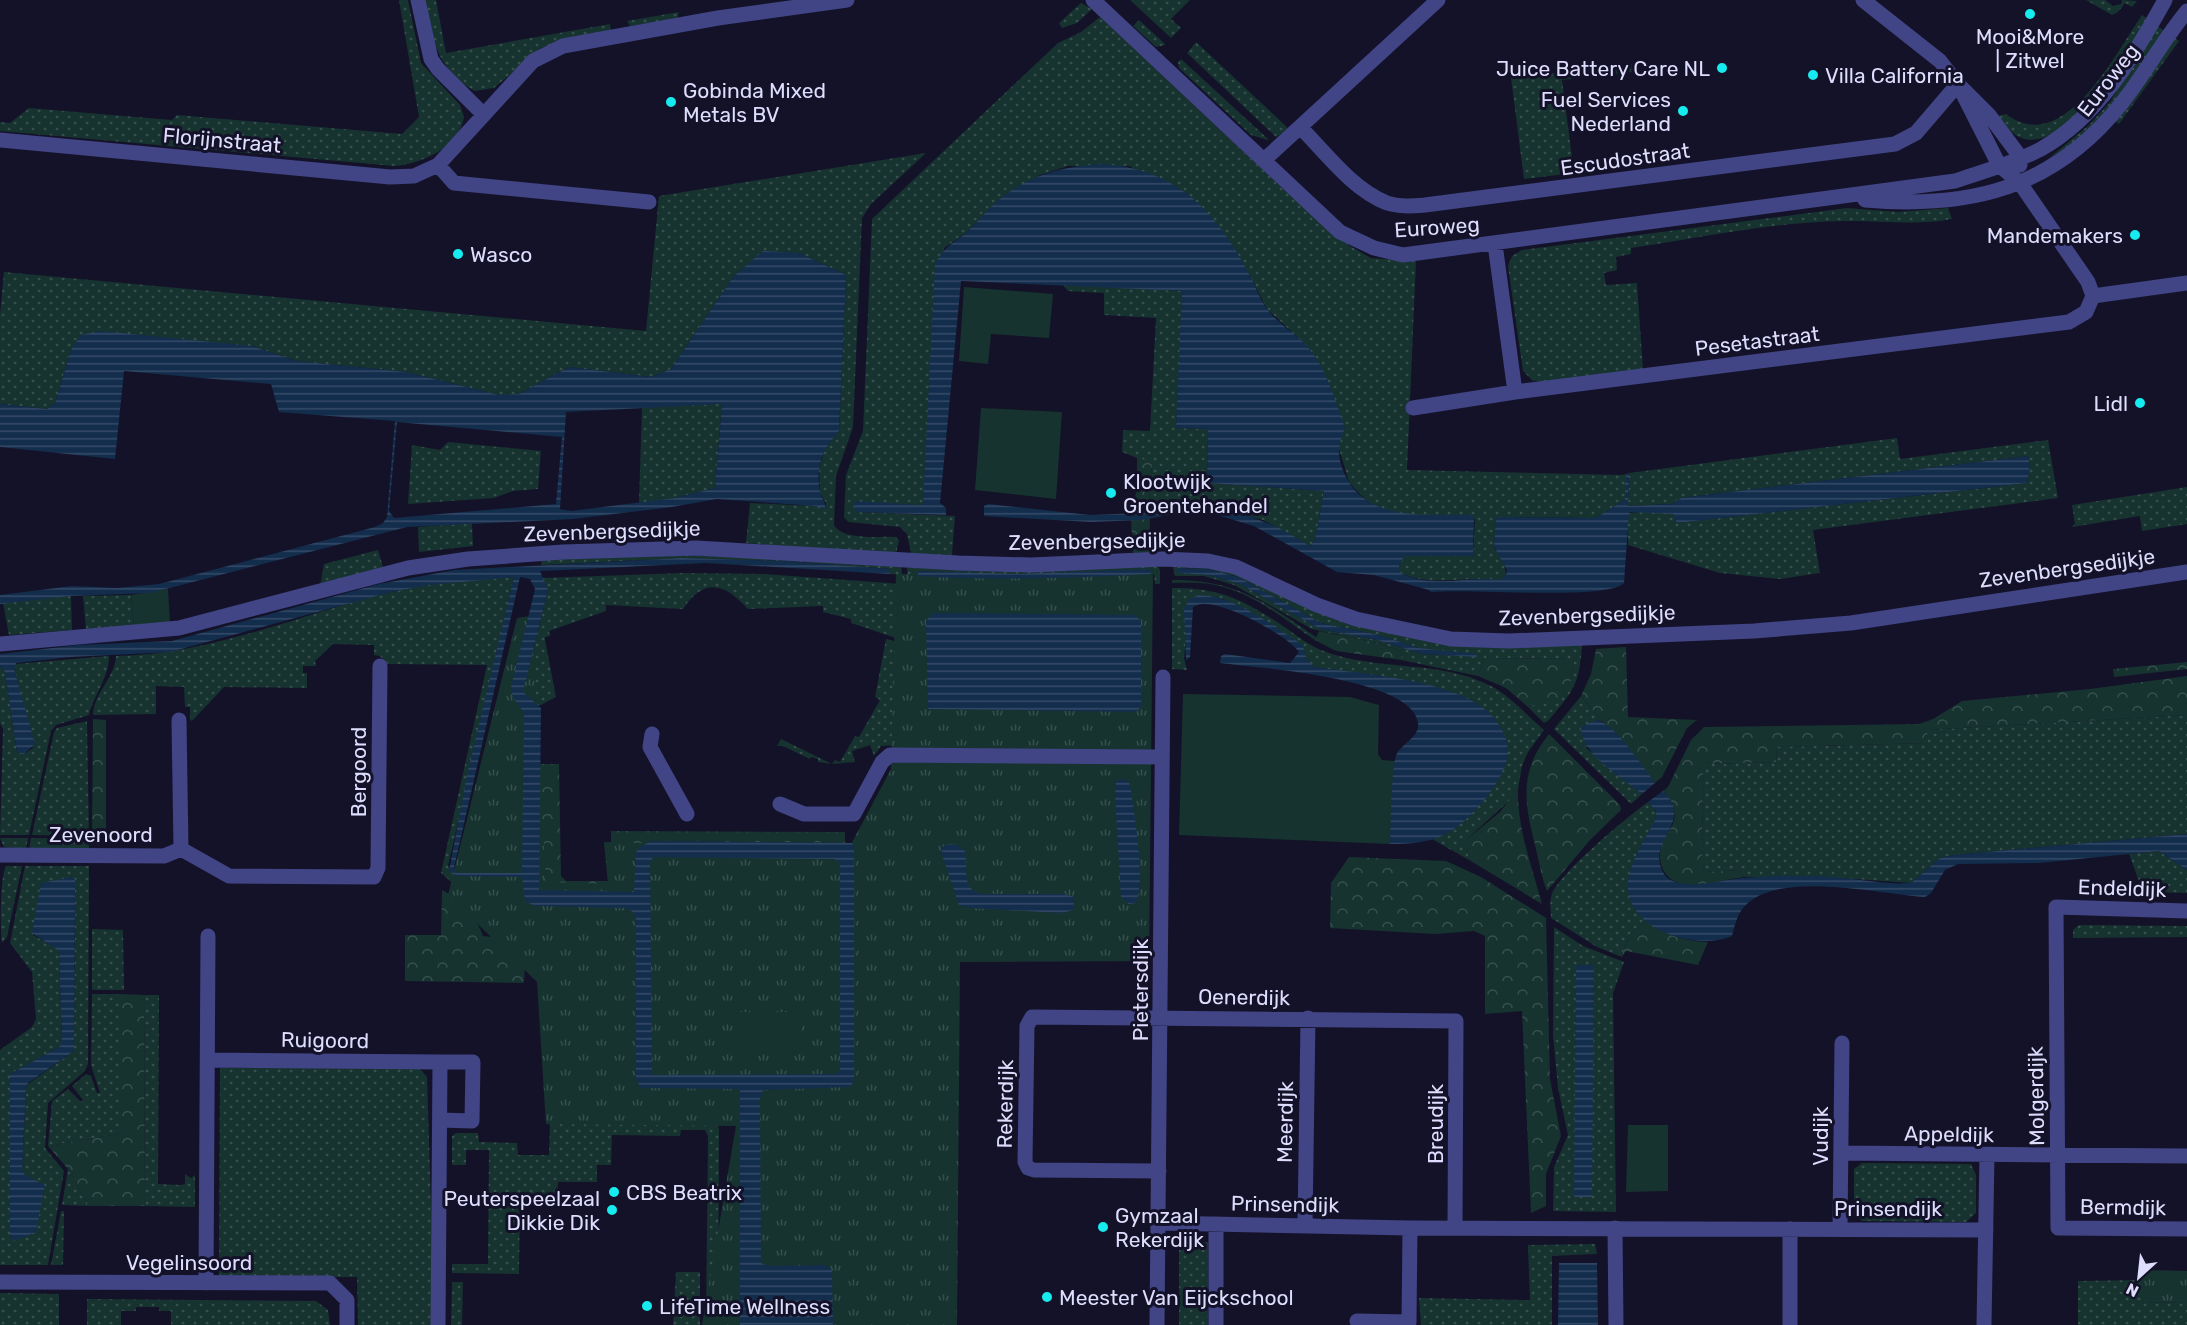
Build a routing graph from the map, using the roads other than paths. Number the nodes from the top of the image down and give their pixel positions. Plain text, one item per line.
1 (418, 0) edge
2 (847, 0) edge
3 (1093, 0) edge
4 (1438, 0) edge
5 (1863, 0) edge
6 (2165, 0) edge
7 (2187, 11) edge
8 (1958, 84) junction
9 (484, 115) junction
10 (1301, 128) junction
11 (0, 140) edge
12 (2020, 158) junction
13 (1264, 160) junction
14 (438, 165) junction
15 (1999, 165) junction
16 (2020, 183) junction
17 (1841, 198) junction
18 (649, 202) dead end
19 (1495, 244) junction
20 (2187, 283) edge
21 (2093, 296) junction
22 (1515, 392) junction
23 (1413, 408) dead end
24 (2187, 572) edge
25 (0, 644) edge
26 (380, 666) dead end
27 (1163, 677) dead end
28 (179, 720) dead end
29 (652, 734) dead end
30 (1162, 757) junction
31 (780, 804) dead end
32 (687, 814) dead end
33 (181, 849) junction
34 (0, 855) edge
35 (374, 877) joint
36 (2056, 907) joint
37 (2187, 911) edge
38 (208, 936) dead end
39 (1032, 1017) joint
40 (1161, 1017) junction
41 (1308, 1018) junction
42 (1456, 1021) joint
43 (1842, 1043) dead end
44 (210, 1060) junction
45 (440, 1062) junction
46 (440, 1120) junction
47 (1841, 1153) junction
48 (1987, 1155) junction
49 (2056, 1156) junction
50 (2187, 1156) edge
51 (1160, 1171) junction
52 (1159, 1223) junction
53 (1216, 1224) junction
54 (1305, 1225) junction
55 (1410, 1227) junction
56 (1455, 1228) junction
57 (1616, 1228) junction
58 (1790, 1229) junction
59 (1840, 1229) junction
60 (2187, 1229) edge
61 (1986, 1230) junction
62 (0, 1282) edge
63 (206, 1283) junction
64 (1357, 1321) dead end
65 (347, 1325) edge
66 (438, 1325) edge
67 (1156, 1325) edge
68 (1216, 1325) edge
69 (1616, 1325) edge
70 (1790, 1325) edge
71 (1984, 1325) edge

1 - 9 street
2 - 9 street, Florijnstraat
3 - 13 street, Euroweg
4 - 10 street
5 - 8 street
6 - 12 street, Euroweg
7 - 16 street, Euroweg
8 - 10 street, Escudostraat
8 - 12 street
8 - 15 street
9 - 14 street, Florijnstraat
10 - 13 street
11 - 14 street, Florijnstraat
12 - 15 street, Euroweg
12 - 16 street
13 - 19 street, Euroweg
14 - 18 street
15 - 16 street
15 - 17 street, Euroweg
16 - 17 street, Euroweg
16 - 21 street
17 - 19 street, Euroweg
19 - 22 street
20 - 21 street
21 - 22 street, Pesetastraat
22 - 23 street, Pesetastraat
24 - 25 street, Zevenbergsedijkje
26 - 35 street, Bergoord
27 - 30 street, Pietersdijk
28 - 33 street
29 - 32 street
30 - 31 street
30 - 40 street, Pietersdijk
33 - 34 street, Zevenoord
33 - 35 street, Zevenoord
36 - 37 street, Endeldijk
36 - 49 street, Molgerdijk
38 - 44 street
39 - 40 street, Oenerdijk
39 - 51 street, Rekerdijk
40 - 41 street, Oenerdijk
40 - 51 street, Pietersdijk
41 - 42 street, Oenerdijk
41 - 54 street, Meerdijk
42 - 56 street, Breudijk
43 - 47 street, Vudijk
44 - 45 street, Ruigoord
44 - 63 street
45 - 46 street
45 - 46 street, Ruigoord
46 - 66 street
47 - 48 street, Appeldijk
47 - 59 street, Vudijk
48 - 49 street, Appeldijk
48 - 61 street
49 - 50 street, Molgerdijk
49 - 60 street, Bermdijk
51 - 52 street, Pietersdijk
52 - 53 street, Prinsendijk
52 - 67 street, Pietersdijk
53 - 54 street, Prinsendijk
53 - 68 street
54 - 55 street, Prinsendijk
55 - 56 street, Prinsendijk
55 - 64 street
56 - 57 street, Prinsendijk
57 - 58 street, Prinsendijk
57 - 69 street
58 - 59 street, Prinsendijk
58 - 70 street
59 - 61 street, Prinsendijk
61 - 71 street
62 - 63 street, Vegelinsoord
63 - 65 street, Vegelinsoord

